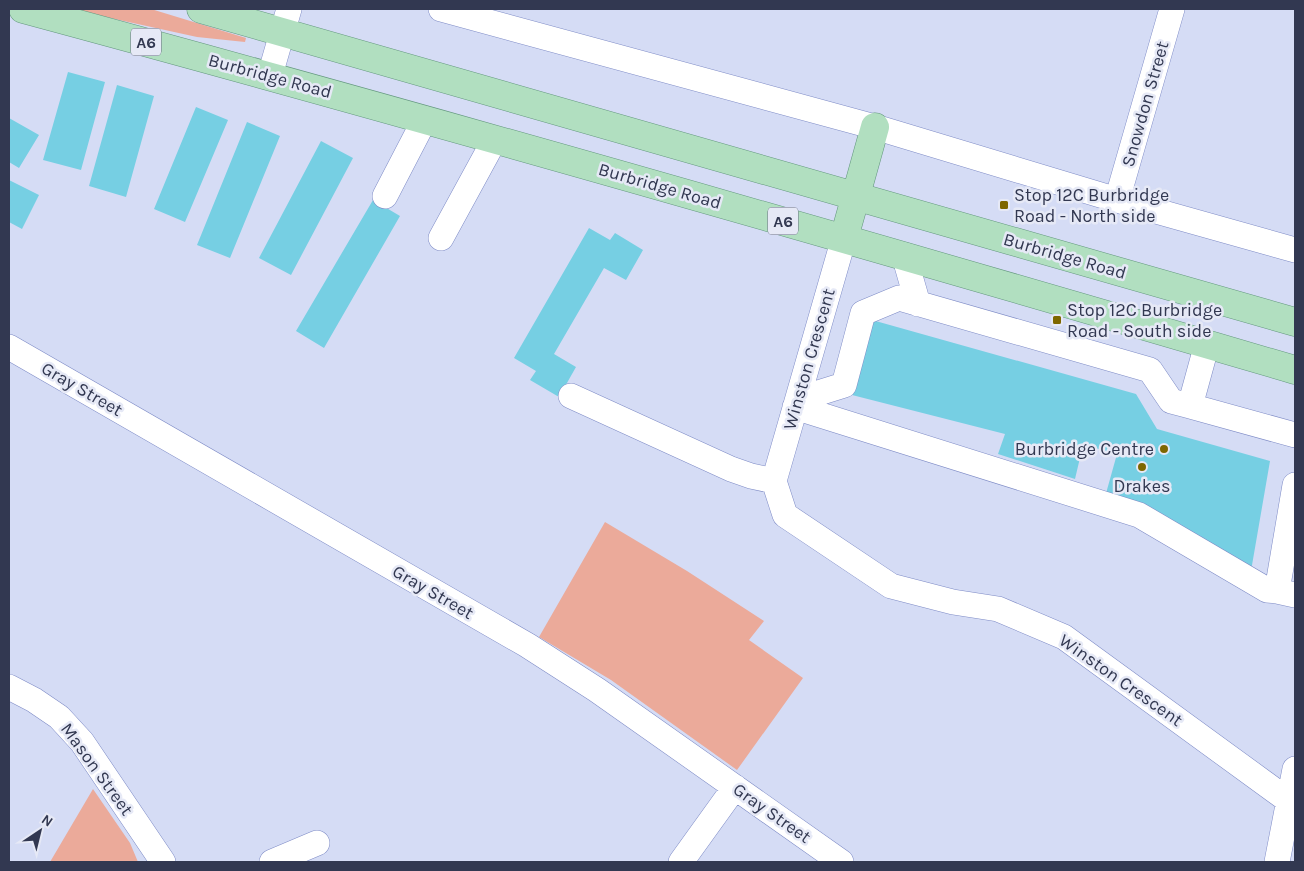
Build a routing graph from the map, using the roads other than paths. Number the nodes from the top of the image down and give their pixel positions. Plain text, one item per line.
1 (23, 9) edge
2 (201, 9) edge
3 (441, 9) edge
4 (1172, 9) edge
5 (286, 20) edge
6 (270, 76) junction
7 (425, 120) junction
8 (875, 127) junction
9 (495, 139) junction
10 (385, 196) dead end
11 (856, 196) junction
12 (1117, 200) junction
13 (440, 238) dead end
14 (844, 238) junction
15 (1295, 250) edge
16 (904, 255) junction
17 (918, 304) junction
18 (1295, 322) edge
19 (1207, 344) junction
20 (9, 347) edge
21 (1295, 370) edge
22 (572, 396) dead end
23 (797, 400) junction
24 (1190, 406) junction
25 (1295, 435) edge
26 (774, 481) junction
27 (1295, 485) edge
28 (1286, 593) edge
29 (12, 695) edge
30 (1295, 768) edge
31 (735, 787) junction
32 (1288, 801) junction
33 (317, 843) dead end
34 (162, 862) edge
35 (272, 862) edge
36 (681, 862) edge
37 (842, 862) edge
38 (1277, 862) edge

1 - 6 main road, Burbridge Road / A6
2 - 5 main road, Burbridge Road
3 - 8 street
4 - 12 street, Snowdon Street
5 - 6 street
5 - 11 main road, Burbridge Road
6 - 7 main road, Burbridge Road / A6
7 - 9 main road, Burbridge Road / A6
7 - 10 street
8 - 11 main road
8 - 12 street
9 - 13 street
9 - 14 main road, Burbridge Road / A6
11 - 14 main road
11 - 18 main road, Burbridge Road
12 - 15 street
14 - 16 main road, Burbridge Road / A6
14 - 23 street, Winston Crescent
16 - 17 street
16 - 19 main road, Burbridge Road / A6
17 - 23 street
17 - 24 street
19 - 21 main road, Burbridge Road / A6
19 - 24 street
20 - 31 street, Gray Street
22 - 26 street
23 - 26 street, Winston Crescent
23 - 28 street
24 - 25 street
26 - 32 street, Winston Crescent
27 - 28 street
29 - 34 street, Mason Street
30 - 32 street
31 - 36 street
31 - 37 street, Gray Street
32 - 38 street
33 - 35 street

